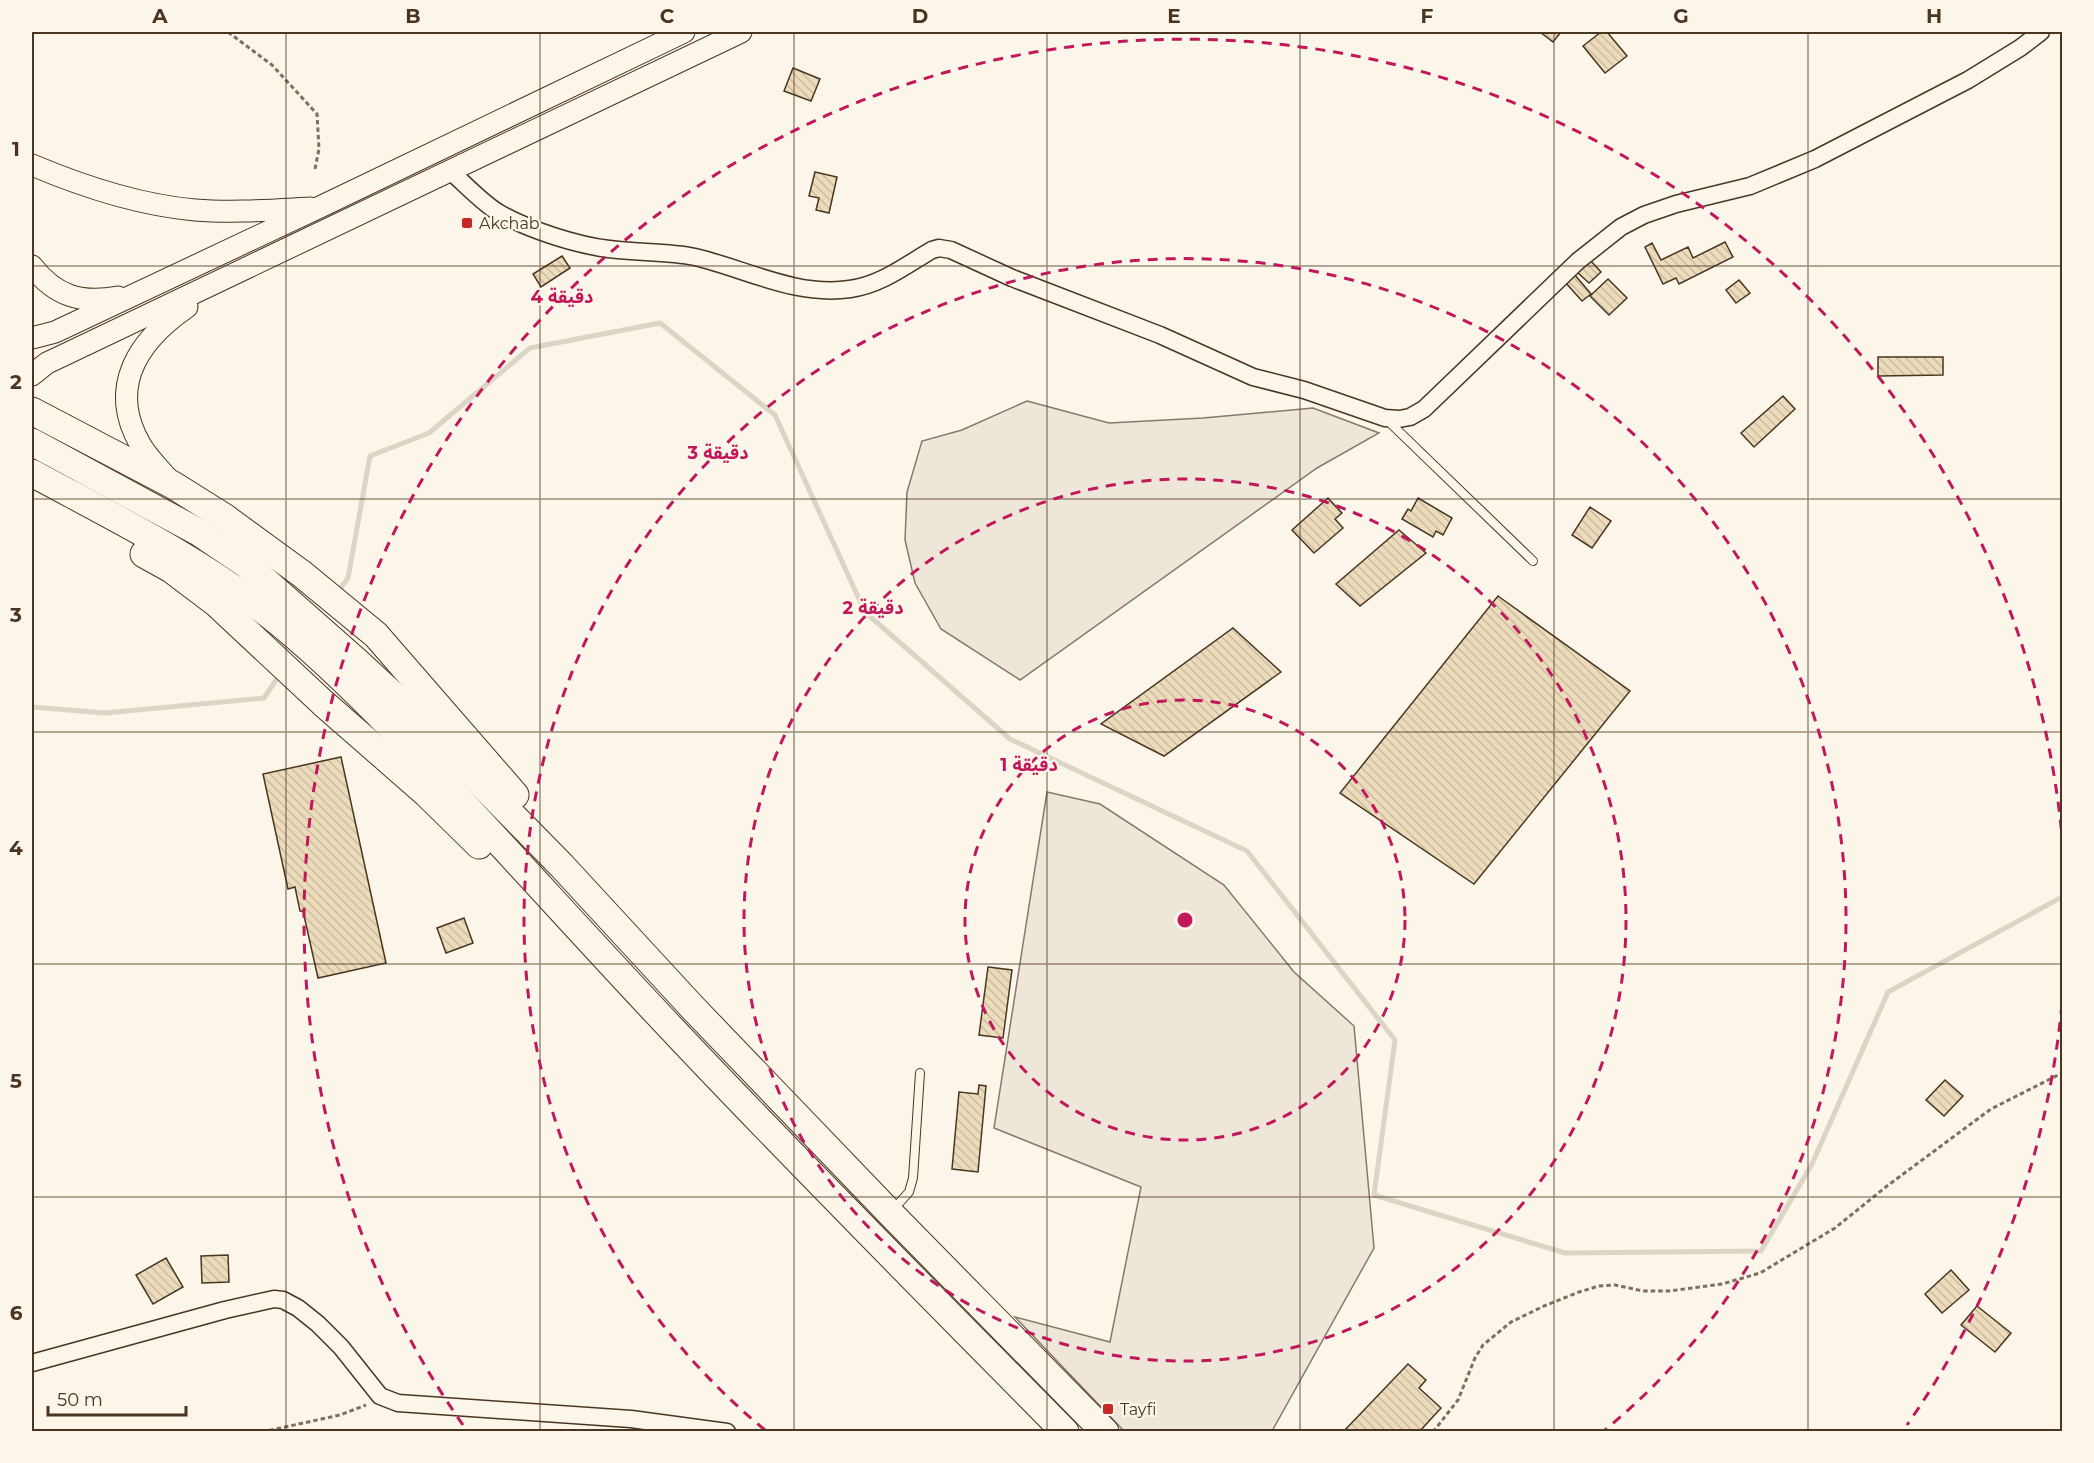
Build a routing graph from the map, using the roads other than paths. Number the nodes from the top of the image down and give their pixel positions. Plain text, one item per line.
1 (684, 32) edge
2 (741, 32) edge
3 (2042, 32) edge
4 (32, 165) edge
5 (449, 170) junction
6 (320, 207) junction
7 (32, 266) edge
8 (231, 276) junction
9 (145, 290) junction
10 (32, 338) edge
11 (32, 375) edge
12 (32, 411) edge
13 (1385, 418) junction
14 (32, 442) edge
15 (32, 473) edge
16 (173, 485) junction
17 (32, 492) edge
18 (1533, 561) dead end
19 (352, 673) junction
20 (562, 866) junction
21 (562, 910) junction
22 (920, 1073) dead end
23 (890, 1214) junction
24 (32, 1363) edge
25 (727, 1431) edge
26 (1065, 1431) edge
27 (1105, 1431) edge

1 - 6 street
2 - 5 street
3 - 13 street
4 - 6 street
5 - 8 street
5 - 13 street
6 - 9 street
7 - 9 street
8 - 11 street
8 - 16 street
9 - 10 street
12 - 16 highway
13 - 18 lane
14 - 19 highway
15 - 19 highway
16 - 20 highway
17 - 21 highway
19 - 20 highway
19 - 21 highway
20 - 23 highway
21 - 26 highway
22 - 23 lane
23 - 27 highway
24 - 25 street

